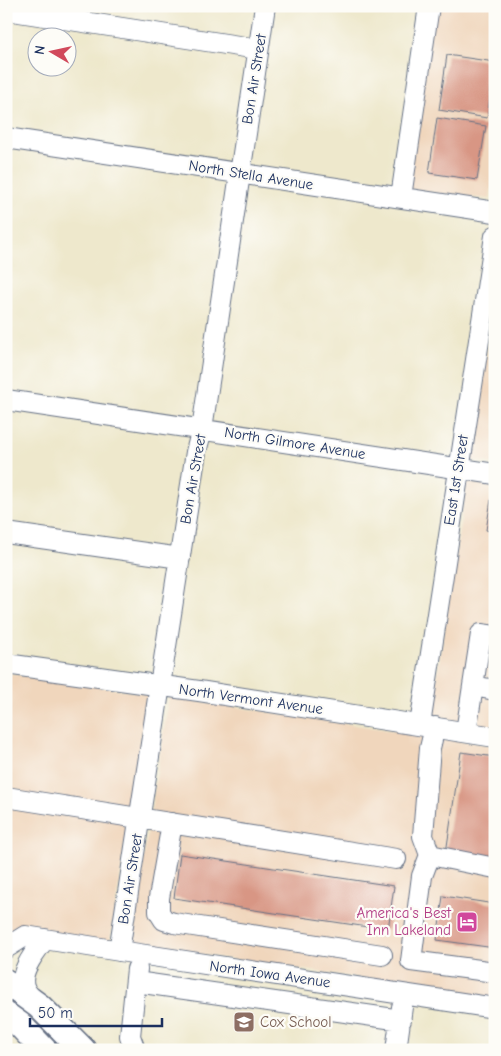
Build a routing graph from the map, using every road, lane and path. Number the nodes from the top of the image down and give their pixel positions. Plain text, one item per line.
1 (265, 6) edge
2 (429, 6) edge
3 (6, 10) edge
4 (258, 49) junction
5 (6, 138) edge
6 (240, 173) junction
7 (401, 197) junction
8 (495, 212) edge
9 (495, 236) edge
10 (6, 400) edge
11 (202, 429) junction
12 (458, 468) junction
13 (495, 474) edge
14 (6, 534) edge
15 (180, 558) junction
16 (495, 636) edge
17 (6, 664) edge
18 (160, 686) junction
19 (473, 686) junction
20 (495, 690) edge
21 (427, 726) junction
22 (466, 732) junction
23 (495, 737) edge
24 (6, 797) edge
25 (139, 818) junction
26 (172, 823) junction
27 (430, 856) junction
28 (396, 859) dead end
29 (495, 868) edge
30 (45, 939) junction
31 (6, 948) edge
32 (119, 951) junction
33 (139, 954) junction
34 (382, 956) dead end
35 (495, 972) edge
36 (6, 982) edge
37 (136, 982) junction
38 (404, 994) junction
39 (39, 1006) junction
40 (495, 1008) edge
41 (6, 1015) edge
42 (400, 1020) junction
43 (44, 1050) edge
44 (83, 1050) edge
45 (135, 1050) edge
46 (396, 1050) edge

1 - 4 street, Bon Air Street
2 - 7 street
3 - 4 street
4 - 6 street, Bon Air Street
5 - 6 street, North Stella Avenue
6 - 7 street, North Stella Avenue
6 - 11 street, Bon Air Street
7 - 8 street, North Stella Avenue
9 - 12 street, East 1st Street
10 - 11 street, North Gilmore Avenue
11 - 12 street, North Gilmore Avenue
11 - 15 street, Bon Air Street
12 - 13 street, North Gilmore Avenue
12 - 21 street, East 1st Street
14 - 15 street
15 - 18 street, Bon Air Street
16 - 19 street
17 - 18 street, North Vermont Avenue
18 - 21 street, North Vermont Avenue
18 - 25 street, Bon Air Street
19 - 20 street
19 - 22 street
21 - 22 street, North Vermont Avenue
21 - 27 street, East 1st Street
22 - 23 street, North Vermont Avenue
24 - 25 street
25 - 26 street
25 - 32 street, Bon Air Street
26 - 28 street
26 - 34 street
27 - 29 street
27 - 35 street
30 - 31 street, North Iowa Avenue
30 - 32 street, North Iowa Avenue
30 - 39 street
32 - 33 street, North Iowa Avenue
33 - 37 street
33 - 38 street, North Iowa Avenue
36 - 39 main road
37 - 42 street
37 - 45 street
38 - 40 street, North Iowa Avenue
38 - 42 street
39 - 44 main road
41 - 43 main road
42 - 46 street

